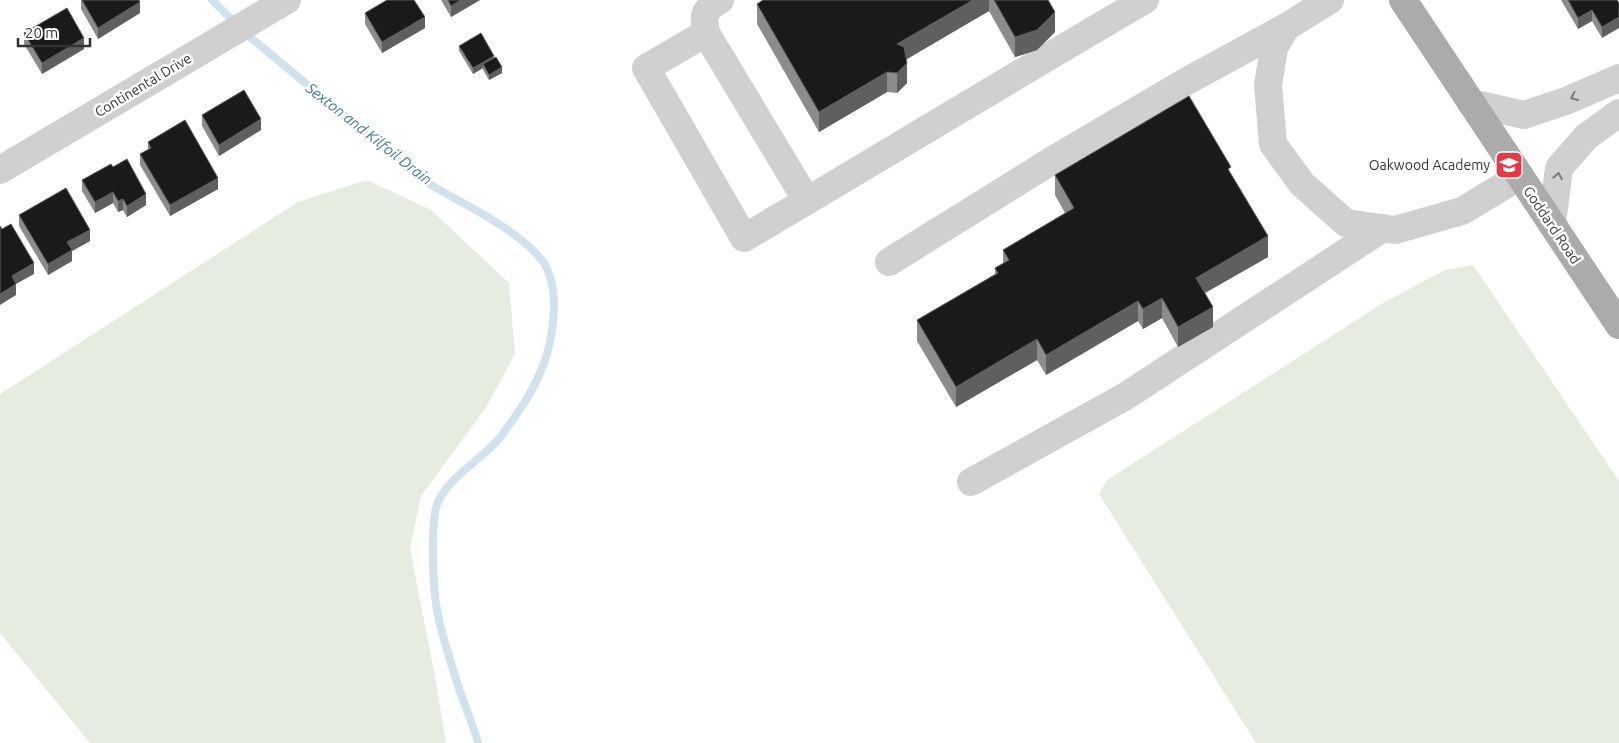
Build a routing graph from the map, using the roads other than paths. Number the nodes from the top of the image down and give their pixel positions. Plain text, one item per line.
1 (287, 0) edge
2 (720, 0) edge
3 (1146, 0) edge
4 (1330, 0) edge
5 (1403, 0) edge
6 (1286, 27) junction
7 (706, 33) junction
8 (1619, 78) edge
9 (1471, 103) junction
10 (1619, 113) edge
11 (0, 170) edge
12 (1520, 176) junction
13 (807, 200) junction
14 (1552, 224) junction
15 (1383, 228) junction
16 (889, 262) dead end
17 (1619, 325) edge
18 (970, 482) dead end

1 - 11 street, Continental Drive
2 - 7 street
3 - 13 street
4 - 6 street
5 - 9 main road, Goddard Road
6 - 15 street
6 - 16 street
7 - 13 street
7 - 13 street
8 -> 9 street
9 - 12 main road, Goddard Road
14 -> 10 street
12 - 14 main road, Goddard Road
12 - 15 street
14 - 17 main road, Goddard Road
15 - 18 street

